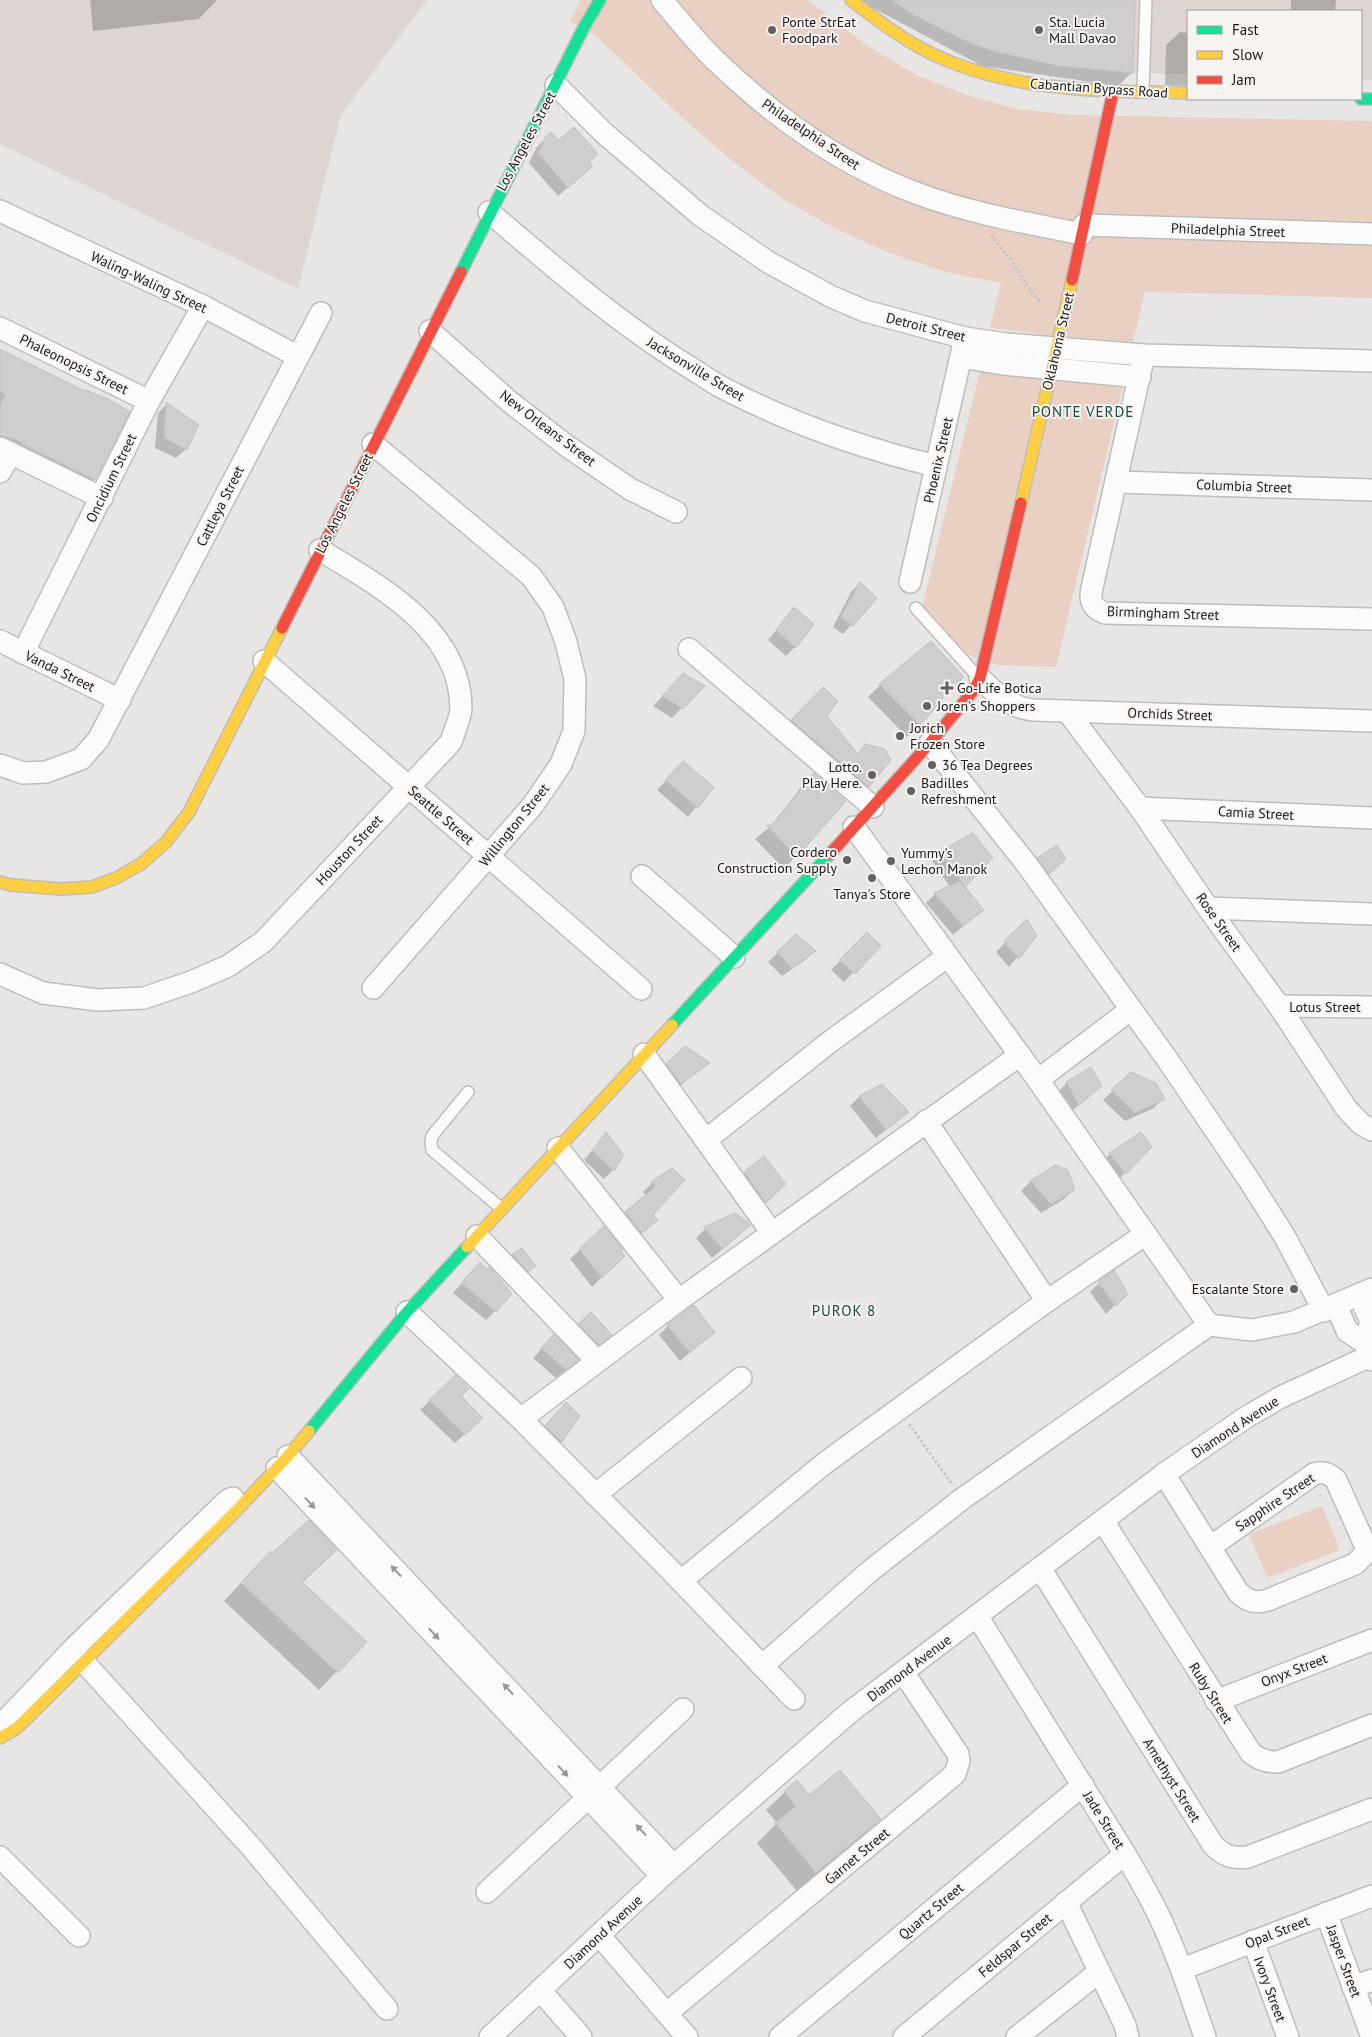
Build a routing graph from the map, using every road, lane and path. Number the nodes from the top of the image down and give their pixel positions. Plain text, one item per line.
1 (600, 0) edge
2 (662, 0) edge
3 (851, 0) edge
4 (1146, 0) edge
5 (556, 85) junction
6 (1113, 92) junction
7 (1143, 92) junction
8 (1187, 93) edge
9 (0, 211) edge
10 (489, 212) junction
11 (982, 213) junction
12 (1083, 230) junction
13 (1372, 234) edge
14 (203, 306) junction
15 (321, 313) dead end
16 (1062, 320) junction
17 (0, 328) edge
18 (430, 331) junction
19 (963, 348) junction
20 (1144, 355) junction
21 (296, 356) junction
22 (1054, 358) junction
23 (1372, 361) edge
24 (1140, 377) junction
25 (149, 401) junction
26 (373, 444) junction
27 (5, 451) edge
28 (936, 466) junction
29 (0, 472) edge
30 (1116, 482) junction
31 (1372, 490) edge
32 (102, 498) junction
33 (676, 512) dead end
34 (320, 550) junction
35 (910, 582) dead end
36 (916, 608) dead end
37 (1372, 619) edge
38 (0, 641) edge
39 (689, 649) dead end
40 (23, 653) junction
41 (264, 661) junction
42 (980, 678) junction
43 (120, 700) junction
44 (1067, 711) junction
45 (1372, 721) edge
46 (930, 743) junction
47 (0, 765) edge
48 (408, 787) junction
49 (873, 807) junction
50 (1140, 808) junction
51 (1372, 818) edge
52 (854, 827) junction
53 (489, 856) junction
54 (642, 876) dead end
55 (0, 882) edge
56 (1208, 908) junction
57 (1372, 914) edge
58 (948, 956) junction
59 (734, 957) junction
60 (0, 974) edge
61 (373, 988) dead end
62 (641, 988) dead end
63 (1279, 1006) junction
64 (1372, 1007) edge
65 (1130, 1010) junction
66 (644, 1054) junction
67 (1020, 1055) junction
68 (1038, 1080) junction
69 (468, 1092) dead end
70 (926, 1121) junction
71 (1372, 1130) edge
72 (706, 1140) junction
73 (558, 1148) junction
74 (502, 1209) junction
75 (772, 1233) junction
76 (1146, 1234) junction
77 (477, 1236) junction
78 (1366, 1292) edge
79 (679, 1300) junction
80 (1047, 1301) junction
81 (1330, 1308) junction
82 (407, 1312) junction
83 (1208, 1325) junction
84 (1369, 1353) edge
85 (597, 1361) junction
86 (741, 1378) dead end
87 (898, 1409) junction
88 (520, 1419) junction
89 (282, 1462) junction
90 (1164, 1474) junction
91 (256, 1488) junction
92 (595, 1495) junction
93 (962, 1499) junction
94 (1102, 1521) junction
95 (1210, 1547) junction
96 (1040, 1568) junction
97 (681, 1581) junction
98 (977, 1616) junction
99 (1372, 1640) edge
100 (83, 1661) junction
101 (762, 1666) junction
102 (904, 1672) junction
103 (794, 1699) dead end
104 (1216, 1701) junction
105 (683, 1709) dead end
106 (1372, 1725) edge
107 (0, 1730) edge
108 (0, 1738) edge
109 (1082, 1785) junction
110 (594, 1792) junction
111 (1372, 1809) edge
112 (1125, 1854) junction
113 (0, 1857) edge
114 (668, 1871) junction
115 (487, 1892) dead end
116 (1372, 1896) edge
117 (1066, 1902) junction
118 (1326, 1913) junction
119 (599, 1935) junction
120 (79, 1936) dead end
121 (1253, 1942) junction
122 (1182, 1968) junction
123 (1099, 1972) junction
124 (1363, 1984) edge
125 (540, 1990) junction
126 (387, 2008) dead end
127 (667, 2014) junction
128 (490, 2037) edge
129 (581, 2037) edge
130 (687, 2037) edge
131 (780, 2037) edge
132 (904, 2037) edge
133 (1017, 2037) edge
134 (1128, 2037) edge
135 (1204, 2037) edge
136 (1288, 2037) edge
137 (1372, 2037) edge

1 - 5 street, Los Angeles Street
2 - 11 street, Philadelphia Street
3 - 6 street, Cabantian Bypass Road
4 - 7 lane
5 - 10 street, Los Angeles Street
5 - 19 street, Detroit Street
6 - 7 street, Cabantian Bypass Road
6 - 12 street, Oklahoma Street
7 - 8 street, Cabantian Bypass Road
9 - 14 street, Waling-Waling Street
10 - 18 street, Los Angeles Street
10 - 28 street, Jacksonville Street
11 - 12 street, Philadelphia Street
11 - 16 path
12 - 13 street, Philadelphia Street
12 - 16 street, Oklahoma Street
14 - 21 street, Waling-Waling Street
14 - 25 street, Oncidium Street
15 - 21 street, Cattleya Street
16 - 22 street, Oklahoma Street
17 - 25 street, Phaleonopsis Street
18 - 26 street, Los Angeles Street
18 - 33 street, New Orleans Street
19 - 22 street, Detroit Street
19 - 28 street, Phoenix Street
20 - 22 street, Detroit Street
20 - 23 street, Detroit Street
20 - 24 street, Birmingham Street
21 - 43 street, Cattleya Street
22 - 24 street, Detroit Street
22 - 42 street, Oklahoma Street
24 - 30 street, Birmingham Street
25 - 32 street, Oncidium Street
26 - 34 street, Los Angeles Street
26 - 53 street, Willington Street
27 - 29 street
27 - 32 street
28 - 35 street, Phoenix Street
30 - 31 street, Columbia Street
30 - 37 street, Birmingham Street
32 - 40 street, Oncidium Street
34 - 41 street, Los Angeles Street
34 - 48 street, Houston Street
36 - 42 lane
38 - 40 street, Vanda Street
39 - 49 street
40 - 43 street, Vanda Street
41 - 48 street, Seattle Street
41 - 55 street, Los Angeles Street
42 - 44 street, Orchids Street
42 - 46 street, Oklahoma Street
43 - 47 street, Cattleya Street
44 - 45 street, Orchids Street
44 - 50 street, Rose Street
46 - 49 street, Oklahoma Street
46 - 65 street
48 - 53 street, Seattle Street
48 - 60 street, Houston Street
49 - 52 street, Oklahoma Street
50 - 51 street, Camia Street
50 - 56 street, Rose Street
52 - 58 street
52 - 59 street, Oklahoma Street
53 - 61 street, Willington Street
53 - 62 street, Seattle Street
54 - 59 street
56 - 57 street
56 - 63 street, Rose Street
58 - 67 street
58 - 72 street
59 - 66 street, Oklahoma Street
63 - 64 street, Lotus Street
63 - 71 street, Rose Street
65 - 68 street
65 - 81 street
66 - 72 street
66 - 73 street, Oklahoma Street
67 - 68 street
67 - 70 street
68 - 76 street
69 - 74 lane
70 - 75 street
70 - 80 street
72 - 75 street
73 - 74 street, Oklahoma Street
73 - 79 street
74 - 77 street, Oklahoma Street
75 - 79 street
76 - 80 street
76 - 83 street
77 - 82 street, Oklahoma Street
77 - 85 street
78 - 81 street
78 - 84 street
79 - 85 street
80 - 87 street
81 - 83 street
81 - 84 street
82 - 88 street
82 - 89 street, Oklahoma Street
83 - 93 street
84 - 90 street, Diamond Avenue
85 - 88 street
86 - 92 street
87 - 93 path
87 - 97 street
88 - 92 street
89 - 91 street, Oklahoma Street
89 - 110 street
90 - 94 street, Diamond Avenue
90 - 95 street, Sapphire Street
91 - 100 street, Oklahoma Street
91 - 107 street
92 - 97 street
93 - 101 street
94 - 96 street, Diamond Avenue
94 - 104 street, Ruby Street
95 - 95 street, Sapphire Street
96 - 98 street, Diamond Avenue
96 - 111 street, Amethyst Street
97 - 101 street
98 - 102 street, Diamond Avenue
98 - 109 street, Jade Street
99 - 104 street, Onyx Street
100 - 108 street, Oklahoma Street
100 - 126 street
101 - 103 street
102 - 114 street, Diamond Avenue
102 - 127 street, Garnet Street
104 - 106 street, Ruby Street
105 - 110 street
109 - 112 street, Jade Street
109 - 131 street, Quartz Street
110 - 114 street
110 - 115 street
112 - 117 street, Feldspar Street
112 - 122 street, Jade Street
113 - 120 street
114 - 119 street, Diamond Avenue
116 - 118 street, Opal Street
117 - 123 street
117 - 132 street, Feldspar Street
118 - 121 street, Opal Street
118 - 124 street, Jasper Street
119 - 125 street, Diamond Avenue
119 - 127 street
121 - 122 street, Opal Street
121 - 136 street, Ivory Street
122 - 135 street, Jade Street
123 - 133 street
123 - 134 street
124 - 137 street, Jasper Street
125 - 128 street, Diamond Avenue
125 - 129 street
127 - 130 street

